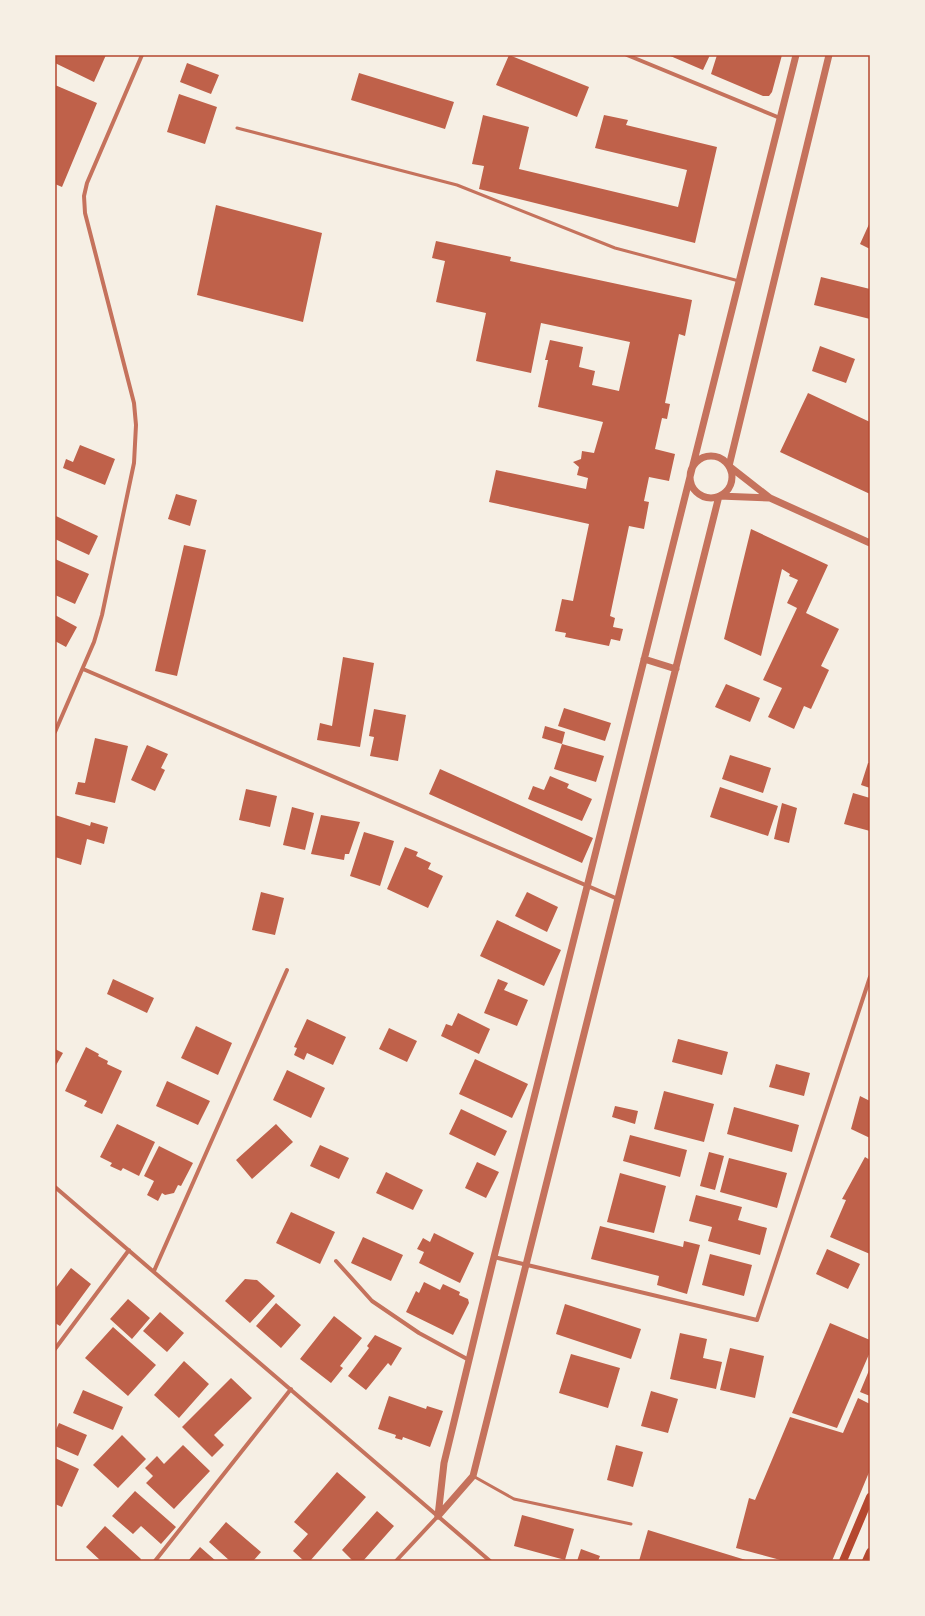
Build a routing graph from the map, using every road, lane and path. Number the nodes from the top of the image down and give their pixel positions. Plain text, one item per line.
1 (142, 55) edge
2 (627, 55) edge
3 (796, 55) edge
4 (829, 55) edge
5 (780, 118) junction
6 (237, 128) dead end
7 (739, 281) junction
8 (729, 466) junction
9 (690, 472) junction
10 (719, 496) junction
11 (770, 498) junction
12 (870, 543) edge
13 (644, 659) junction
14 (83, 669) junction
15 (676, 669) junction
16 (55, 732) edge
17 (588, 886) junction
18 (618, 899) junction
19 (287, 970) dead end
20 (870, 977) edge
21 (55, 1187) edge
22 (129, 1250) junction
23 (494, 1257) junction
24 (336, 1261) dead end
25 (526, 1265) junction
26 (154, 1271) junction
27 (55, 1349) edge
28 (469, 1360) junction
29 (291, 1389) junction
30 (473, 1476) junction
31 (870, 1497) edge
32 (438, 1516) junction
33 (631, 1524) dead end
34 (870, 1552) edge
35 (155, 1561) edge
36 (396, 1561) edge
37 (490, 1561) edge
38 (843, 1561) edge
39 (866, 1561) edge

1 - 14 street
2 - 5 street
3 - 5 street
4 - 8 street
5 - 7 street
6 - 7 lane
7 - 9 street
8 - 9 street
8 - 10 street
8 - 11 street
9 - 10 street
9 - 13 street
10 - 11 street
10 - 15 street
11 - 12 street
13 - 15 street
13 - 17 street
14 - 16 street
14 - 17 street
15 - 18 street
17 - 18 street
17 - 23 street
18 - 25 street
19 - 26 street
20 - 25 street
21 - 22 street
22 - 26 street
22 - 27 street
23 - 25 street
23 - 28 street
24 - 28 street
25 - 30 street
26 - 29 street
28 - 32 street
29 - 32 street
29 - 35 street
30 - 32 street
30 - 33 lane
31 - 38 main road
32 - 36 street
32 - 37 street
34 - 39 main road

